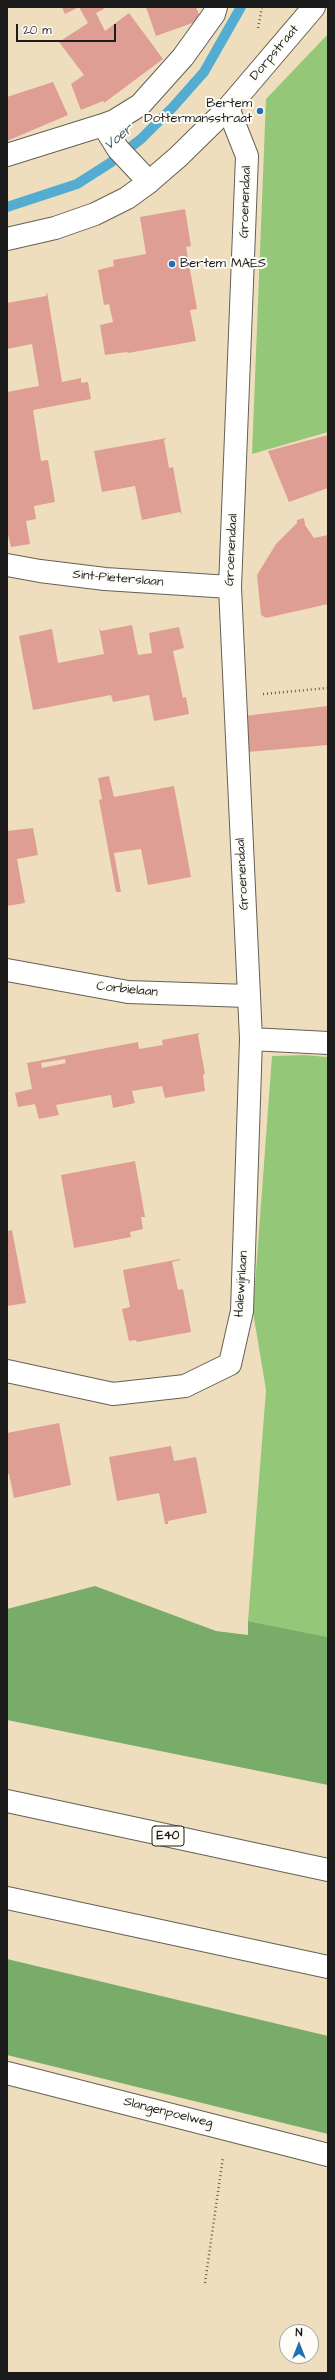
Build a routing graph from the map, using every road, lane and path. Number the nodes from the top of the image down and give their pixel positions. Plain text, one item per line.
1 (216, 7) edge
2 (314, 7) edge
3 (228, 108) junction
4 (103, 125) junction
5 (7, 155) edge
6 (149, 182) junction
7 (7, 239) edge
8 (7, 565) edge
9 (230, 587) junction
10 (328, 688) edge
11 (234, 696) junction
12 (7, 970) edge
13 (248, 996) junction
14 (251, 1039) junction
15 (328, 1043) edge
16 (7, 1371) edge
17 (7, 1801) edge
18 (328, 1870) edge
19 (7, 1898) edge
20 (328, 1966) edge
21 (7, 2073) edge
22 (227, 2129) junction
23 (328, 2155) edge
24 (205, 2283) dead end

1 - 4 main road
2 - 3 main road, Dorpstraat
3 - 6 main road, Dorpstraat
3 - 9 main road, Groenendaal
4 - 5 main road
4 - 6 main road
6 - 7 main road, Dorpstraat
8 - 9 main road, Sint-Pieterslaan
9 - 11 main road, Groenendaal
10 - 11 path
11 - 13 main road, Groenendaal
12 - 13 main road, Corbielaan
13 - 14 main road, Halewijnlaan
14 - 15 main road
14 - 16 main road, Halewijnlaan
17 - 18 main road, E40
19 - 20 main road
21 - 22 main road, Slangenpoelweg
22 - 23 main road, Slangenpoelweg
22 - 24 path

